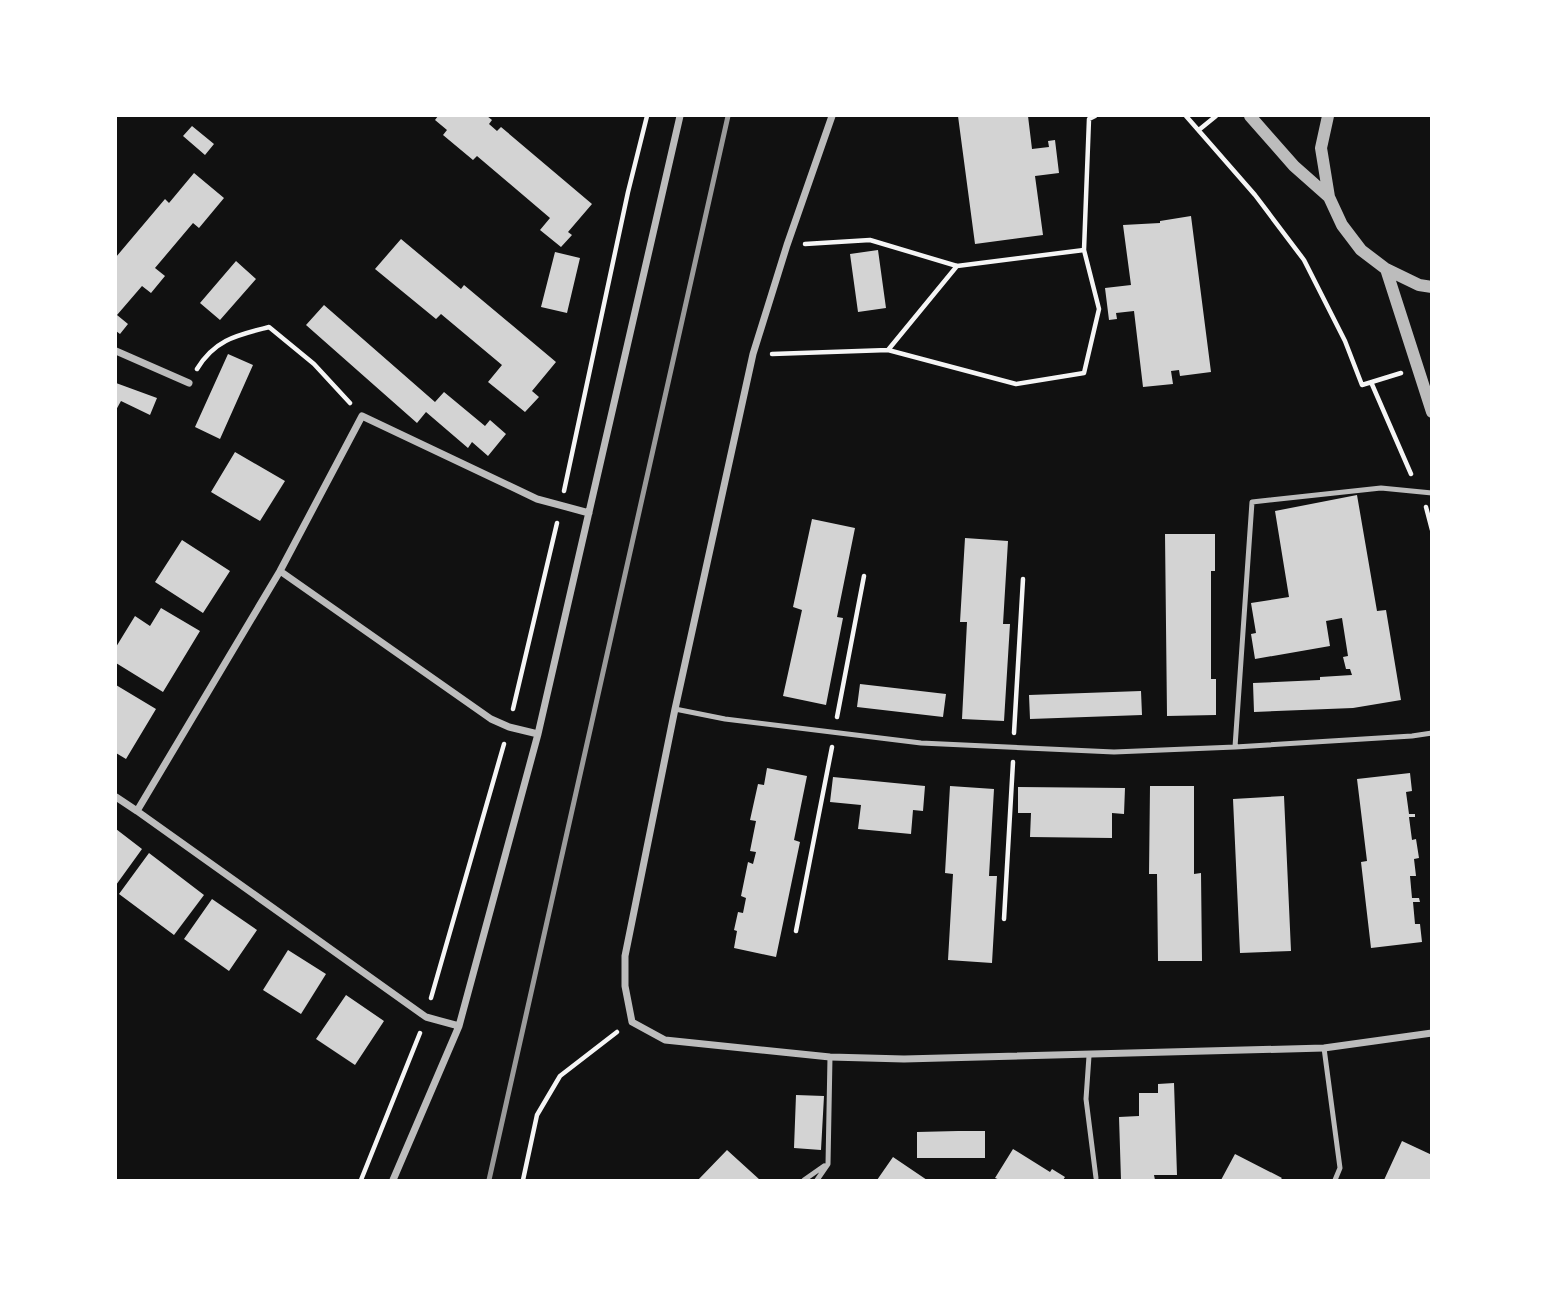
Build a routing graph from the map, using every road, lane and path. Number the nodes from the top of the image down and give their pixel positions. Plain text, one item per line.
1 (647, 116) edge
2 (680, 116) edge
3 (832, 116) edge
4 (1095, 116) edge
5 (1186, 116) edge
6 (1216, 116) edge
7 (1250, 116) edge
8 (1328, 116) edge
9 (1200, 129) junction
10 (1329, 197) junction
11 (787, 245) junction
12 (1084, 250) junction
13 (957, 266) junction
14 (1386, 269) junction
15 (1432, 287) edge
16 (888, 350) junction
17 (116, 351) edge
18 (753, 354) junction
19 (1418, 367) junction
20 (1371, 382) junction
21 (189, 383) joint
22 (1432, 412) edge
23 (362, 416) junction
24 (1422, 492) junction
25 (1432, 493) edge
26 (561, 506) junction
27 (589, 513) junction
28 (1432, 530) edge
29 (279, 571) junction
30 (864, 576) dead end
31 (675, 709) junction
32 (509, 727) junction
33 (1432, 733) edge
34 (538, 734) junction
35 (834, 734) junction
36 (1236, 747) junction
37 (116, 797) edge
38 (136, 811) junction
39 (796, 931) dead end
40 (426, 1017) junction
41 (632, 1022) junction
42 (459, 1026) junction
43 (1432, 1033) edge
44 (1324, 1048) junction
45 (1089, 1056) junction
46 (830, 1057) junction
47 (828, 1164) junction
48 (1096, 1178) dead end
49 (361, 1181) edge
50 (393, 1181) edge
51 (523, 1181) edge
52 (804, 1181) edge
53 (817, 1181) edge
54 (1335, 1181) edge

1 - 26 path
2 - 27 street
3 - 11 street
4 - 12 path
5 - 9 path
6 - 9 path
7 - 10 street
8 - 10 street
9 - 20 path
10 - 14 street
11 - 13 path
11 - 18 street
12 - 13 path
12 - 16 path
13 - 16 path
14 - 15 street
14 - 19 street
16 - 18 path
17 - 21 street
18 - 31 street
19 - 20 path
19 - 22 street
20 - 24 path
21 - 23 path
23 - 26 street
23 - 29 street
24 - 25 lane
24 - 28 path
24 - 36 lane
26 - 27 street
26 - 32 path
27 - 34 street
29 - 32 street
29 - 38 street
30 - 35 path
31 - 35 lane
31 - 41 street
32 - 34 street
32 - 40 path
33 - 36 lane
34 - 42 street
35 - 36 lane
35 - 39 path
37 - 38 street
38 - 40 street
40 - 42 street
40 - 49 path
41 - 46 street
41 - 51 path
42 - 50 street
43 - 44 street
44 - 45 street
44 - 54 lane
45 - 46 street
45 - 48 lane
46 - 47 lane
47 - 52 lane
47 - 53 lane

